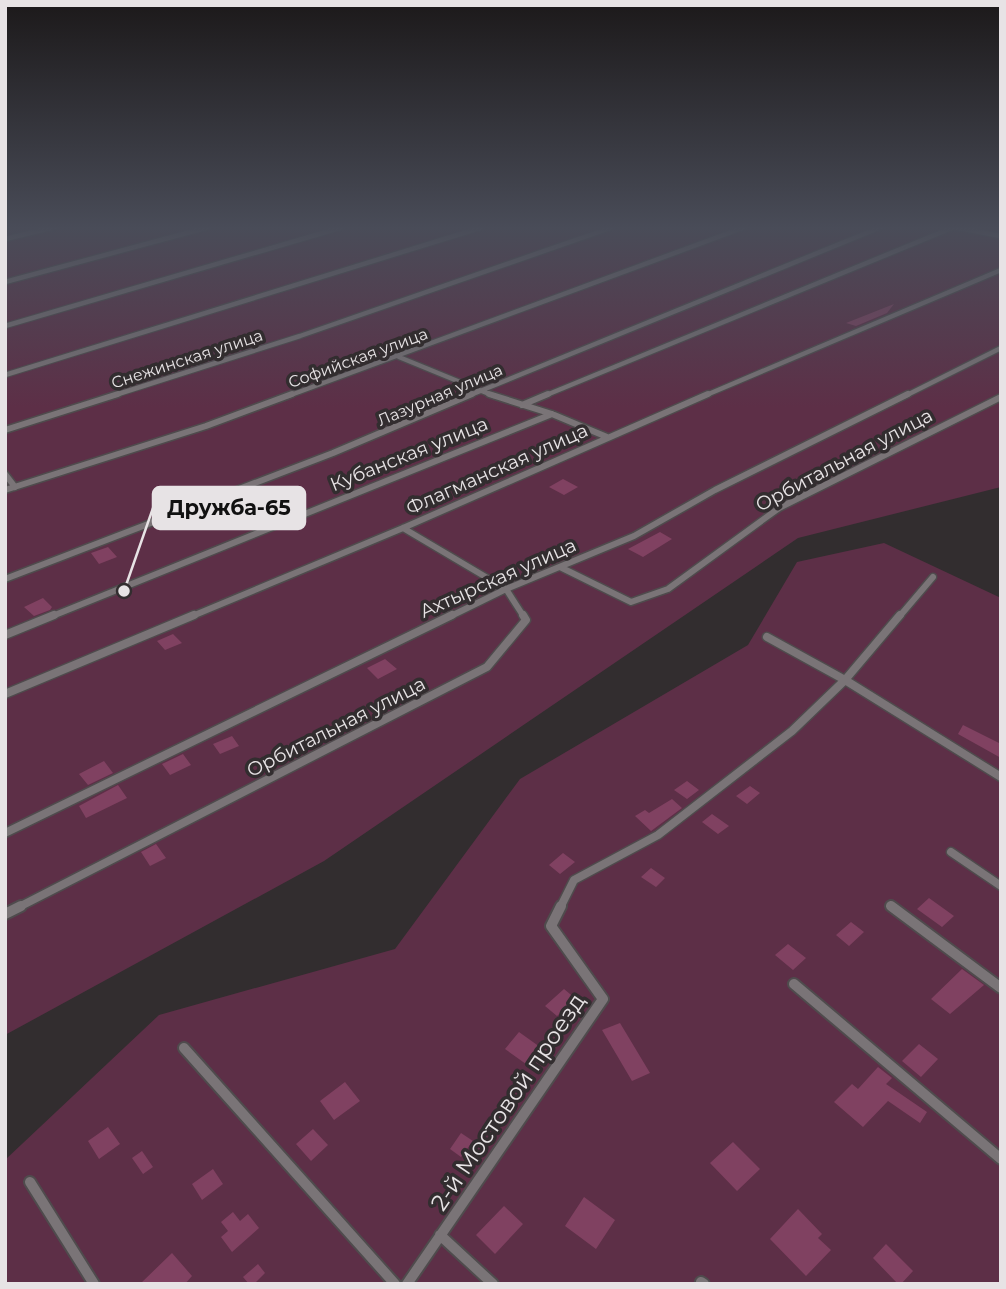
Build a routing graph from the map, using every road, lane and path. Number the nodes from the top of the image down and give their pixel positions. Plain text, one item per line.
1 (138, 287) edge
2 (289, 287) edge
3 (440, 287) edge
4 (584, 287) edge
5 (733, 287) edge
6 (807, 287) edge
7 (961, 287) edge
8 (5, 326) edge
9 (1001, 348) edge
10 (398, 357) junction
11 (5, 375) edge
12 (479, 390) junction
13 (1001, 397) edge
14 (522, 405) junction
15 (552, 414) junction
16 (5, 430) edge
17 (607, 437) junction
18 (5, 474) edge
19 (15, 487) junction
20 (5, 490) edge
21 (403, 528) junction
22 (560, 567) junction
23 (933, 577) dead end
24 (5, 579) edge
25 (506, 589) junction
26 (5, 635) edge
27 (767, 637) dead end
28 (845, 680) junction
29 (5, 694) edge
30 (1001, 777) edge
31 (5, 833) edge
32 (951, 852) dead end
33 (1001, 886) edge
34 (891, 906) dead end
35 (5, 914) edge
36 (794, 984) dead end
37 (1001, 988) edge
38 (184, 1048) dead end
39 (1001, 1159) edge
40 (30, 1182) dead end
41 (440, 1235) junction
42 (94, 1284) edge
43 (395, 1284) edge
44 (407, 1284) edge
45 (493, 1284) edge

1 - 8 lane
2 - 11 lane
3 - 16 lane, Снежинская улица
4 - 10 lane, Софийская улица
5 - 12 lane, Лазурная улица
6 - 14 lane
7 - 17 lane, Флагманская улица
9 - 22 lane, Ахтырская улица
10 - 12 lane
10 - 19 lane, Софийская улица
12 - 14 lane
12 - 24 lane, Лазурная улица
13 - 22 lane, Орбитальная улица
14 - 15 lane
15 - 17 lane
15 - 26 lane, Кубанская улица
17 - 21 lane, Флагманская улица
18 - 19 lane
19 - 20 lane, Софийская улица
21 - 25 lane, Орбитальная улица
21 - 29 lane, Флагманская улица
22 - 25 lane, Ахтырская улица
23 - 28 lane, 2-й Мостовой проезд
25 - 31 lane, Ахтырская улица
25 - 35 lane, Орбитальная улица
27 - 28 lane
28 - 30 lane
28 - 41 lane, 2-й Мостовой проезд
32 - 33 lane
34 - 37 lane
36 - 39 lane
38 - 43 lane
40 - 42 lane
41 - 44 lane, 2-й Мостовой проезд
41 - 45 lane

